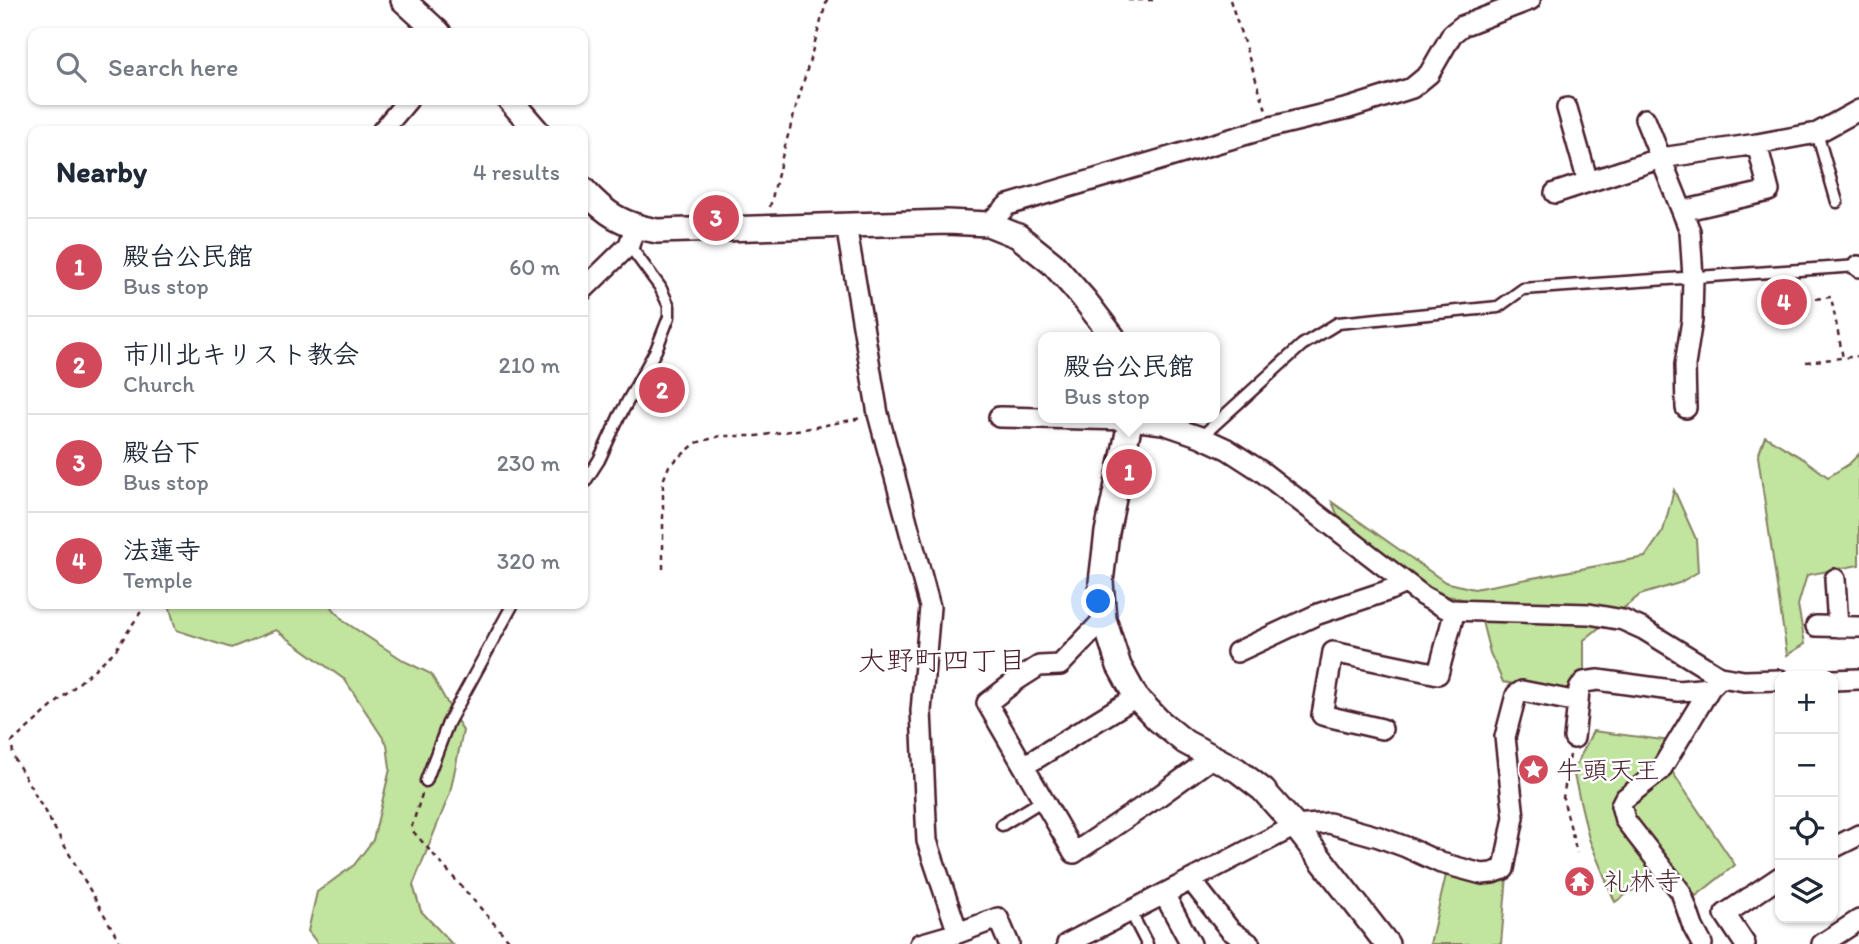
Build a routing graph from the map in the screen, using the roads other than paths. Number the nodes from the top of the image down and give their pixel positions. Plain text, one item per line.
1 (1530, 0) edge
2 (409, 2) edge
3 (434, 28) edge
4 (404, 105) edge
5 (514, 105) edge
6 (1567, 108) dead end
7 (1859, 110) edge
8 (1645, 119) dead end
9 (386, 126) edge
10 (533, 126) edge
11 (1817, 133) junction
12 (1756, 144) junction
13 (1661, 158) junction
14 (1588, 182) junction
15 (1555, 193) dead end
16 (588, 194) edge
17 (1837, 202) dead end
18 (1682, 211) junction
19 (988, 224) junction
20 (846, 225) junction
21 (632, 236) junction
22 (1859, 267) edge
23 (1693, 277) junction
24 (588, 284) edge
25 (1110, 332) edge
26 (1686, 408) dead end
27 (999, 417) dead end
28 (1038, 418) edge
29 (1220, 420) edge
30 (1129, 423) edge
31 (1156, 423) edge
32 (1217, 423) edge
33 (1202, 437) junction
34 (588, 477) edge
35 (1835, 579) dead end
36 (1405, 583) junction
37 (510, 609) edge
38 (1455, 610) junction
39 (1104, 619) junction
40 (1815, 626) dead end
41 (1838, 627) junction
42 (1859, 628) edge
43 (1237, 652) dead end
44 (1859, 679) edge
45 (1775, 680) edge
46 (1838, 680) edge
47 (1715, 682) junction
48 (1136, 696) junction
49 (1578, 702) junction
50 (1382, 729) dead end
51 (1574, 738) road end
52 (1213, 757) junction
53 (1024, 766) junction
54 (426, 781) road end
55 (1043, 800) junction
56 (1002, 825) dead end
57 (1295, 826) junction
58 (1859, 835) edge
59 (1838, 846) edge
60 (1192, 880) junction
61 (1775, 880) edge
62 (1164, 894) junction
63 (1130, 911) junction
64 (1859, 920) edge
65 (958, 933) junction
66 (1073, 943) edge
67 (920, 944) edge
68 (1009, 944) edge
69 (1147, 944) edge
70 (1191, 944) edge
71 (1250, 944) edge
72 (1387, 944) edge
73 (1702, 944) edge
74 (1745, 944) edge
75 (1822, 944) edge

1 - 19 street
2 - 3 street
4 - 9 street
5 - 10 street
6 - 14 street
7 - 11 street
8 - 13 street
11 - 12 street
11 - 17 lane
12 - 13 street
12 - 18 street
13 - 14 street
13 - 18 street
14 - 15 street
16 - 21 street
18 - 23 street
19 - 20 street
19 - 25 street
20 - 21 street
20 - 65 street
21 - 24 street
21 - 34 lane
22 - 23 lane
23 - 26 street
23 - 29 lane
27 - 28 street
30 - 39 street
31 - 33 street
32 - 33 lane
33 - 36 street
35 - 41 street
36 - 38 street
36 - 43 street
37 - 54 lane
38 - 47 street
38 - 50 street
39 - 48 street
39 - 53 street
40 - 41 street
41 - 42 street
44 - 46 street
45 - 47 street
47 - 49 street
47 - 73 street
48 - 52 street
48 - 53 street
49 - 51 street
49 - 57 street
52 - 55 street
52 - 57 street
53 - 55 street
55 - 56 lane
57 - 60 street
57 - 72 street
58 - 59 street
60 - 62 street
60 - 71 street
61 - 74 street
62 - 63 street
62 - 70 street
63 - 66 street
63 - 69 lane
64 - 75 street
65 - 67 street
65 - 68 street

